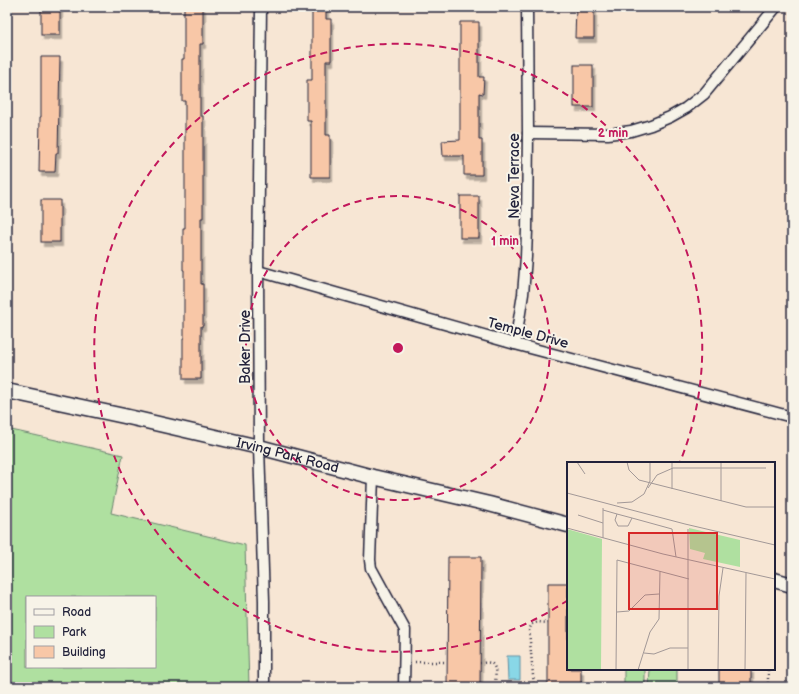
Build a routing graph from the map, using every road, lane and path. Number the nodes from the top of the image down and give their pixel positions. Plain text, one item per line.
1 (261, 7) edge
2 (527, 7) edge
3 (776, 7) edge
4 (528, 133) junction
5 (258, 271) junction
6 (515, 344) junction
7 (7, 391) edge
8 (792, 417) edge
9 (259, 447) junction
10 (373, 477) junction
11 (567, 525) edge
12 (775, 580) edge
13 (792, 585) edge
14 (548, 623) dead end
15 (404, 662) junction
16 (447, 662) dead end
17 (480, 662) dead end
18 (768, 670) edge
19 (264, 687) edge
20 (404, 687) edge
21 (495, 687) edge
22 (534, 687) edge
23 (768, 687) edge

1 - 5 street, Baker Drive
2 - 4 street, Neva Terrace
3 - 4 street
4 - 6 street, Neva Terrace
5 - 6 street, Temple Drive
5 - 9 street, Baker Drive
6 - 8 street, Temple Drive
7 - 9 main road, Irving Park Road
9 - 10 main road, Irving Park Road
9 - 19 street, Baker Drive
10 - 11 main road, Irving Park Road
10 - 15 street
12 - 13 main road
14 - 22 path
15 - 16 path
15 - 20 street
17 - 21 path
18 - 23 path

